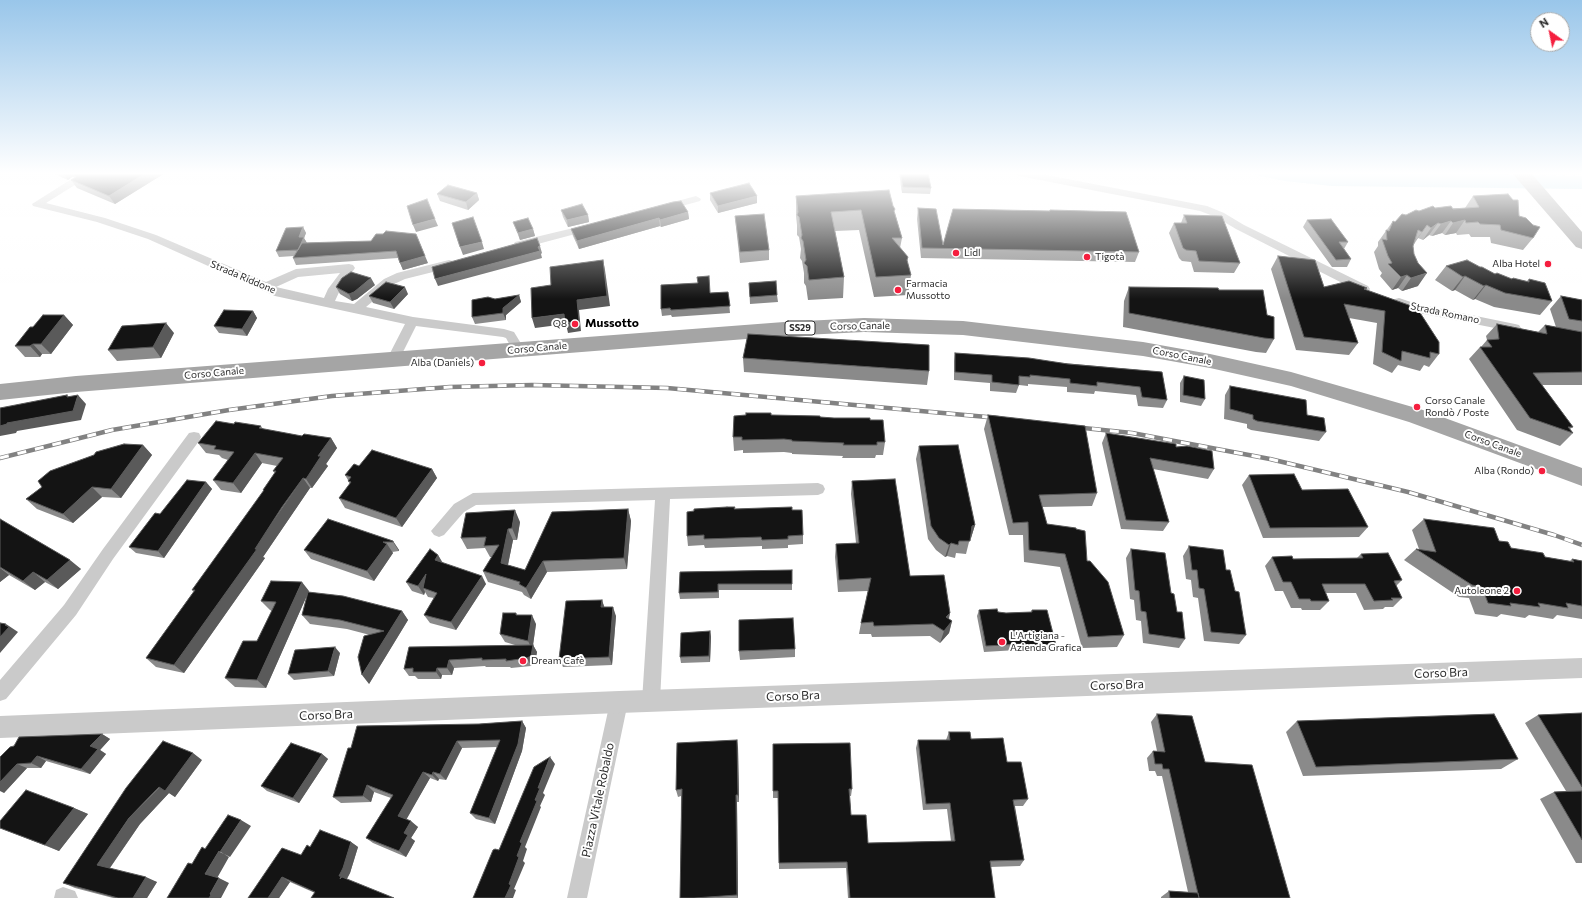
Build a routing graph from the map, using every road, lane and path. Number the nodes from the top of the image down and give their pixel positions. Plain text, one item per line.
1 (81, 215) edge
2 (1220, 215) edge
3 (1557, 215) edge
4 (597, 225) edge
5 (1582, 243) edge
6 (506, 249) edge
7 (461, 260) edge
8 (266, 287) junction
9 (1376, 294) edge
10 (1389, 299) edge
11 (328, 303) junction
12 (356, 309) junction
13 (413, 321) junction
14 (1528, 331) edge
15 (519, 350) junction
16 (393, 358) junction
17 (0, 392) edge
18 (194, 437) dead end
19 (1582, 477) edge
20 (818, 489) dead end
21 (663, 494) junction
22 (439, 531) dead end
23 (1582, 668) edge
24 (0, 693) edge
25 (652, 701) junction
26 (619, 702) junction
27 (0, 727) edge
28 (577, 898) edge

1 - 8 street, Strada Riddone
2 - 9 street
3 - 5 main road
4 - 6 street
7 - 12 street
8 - 11 street, Strada Riddone
8 - 11 street
10 - 14 street, Strada Romano
11 - 12 street, Strada Riddone
12 - 13 street, Strada Riddone
13 - 15 street, Strada Riddone
13 - 16 street
15 - 16 main road, Corso Canale / SS29
15 - 19 main road, Corso Canale / SS29
16 - 17 main road, Corso Canale / SS29
18 - 24 street
20 - 21 street
21 - 22 street
21 - 25 street
23 - 25 street, Corso Bra
25 - 26 street, Corso Bra
26 - 27 street, Corso Bra
26 - 28 street, Piazza Vitale Robaldo

